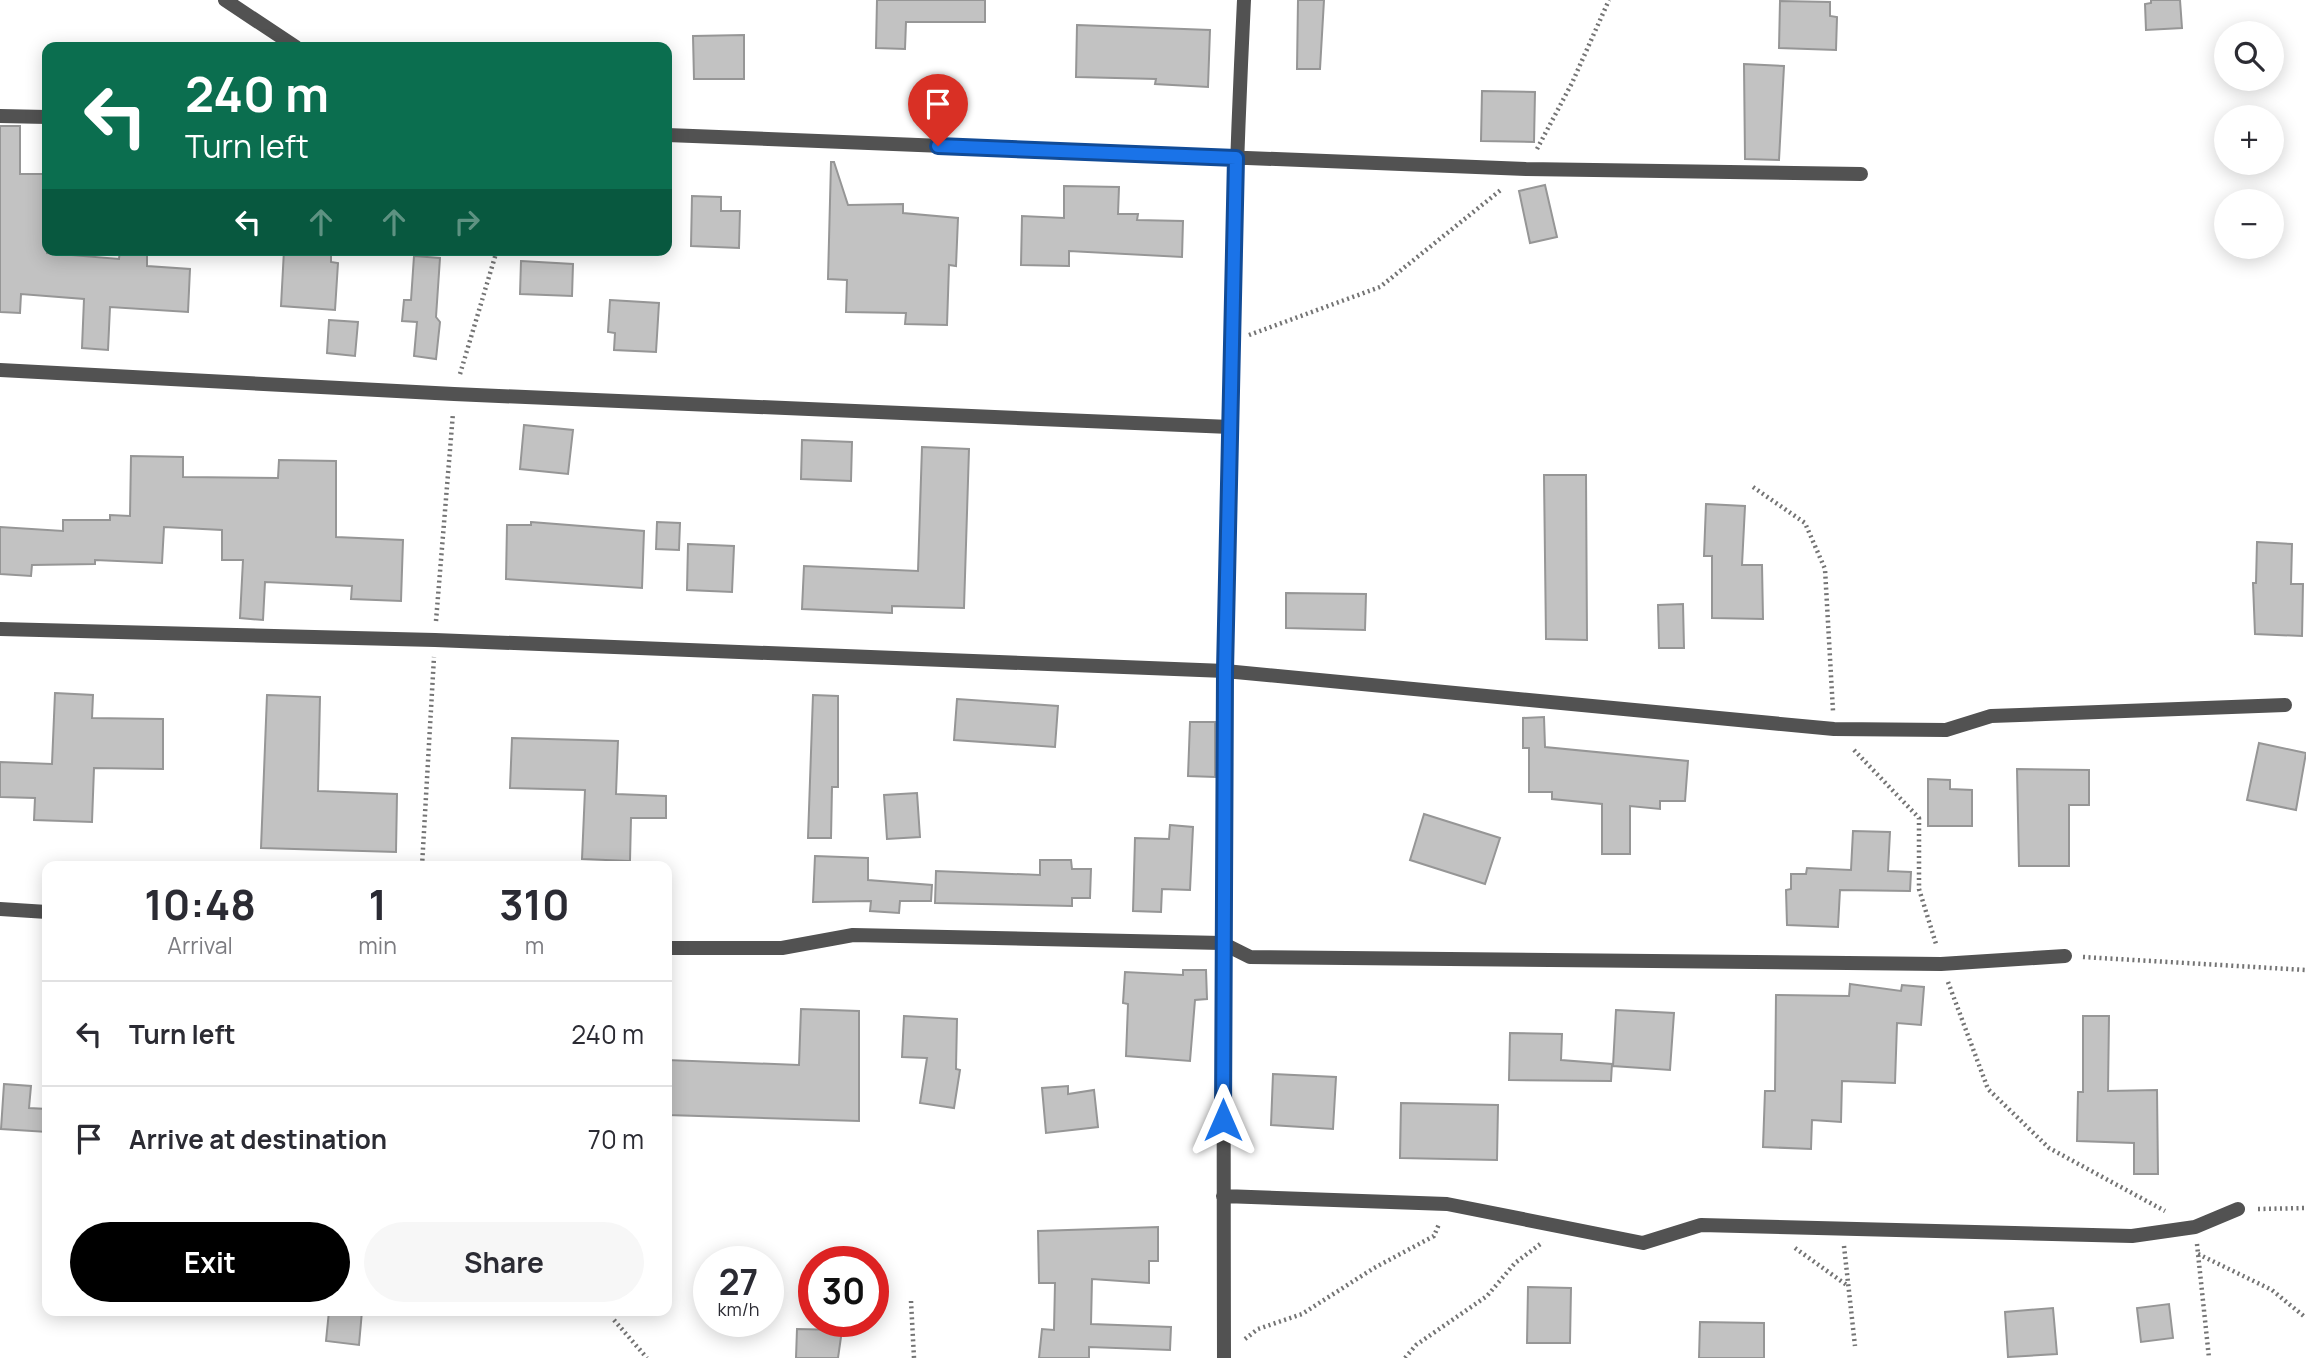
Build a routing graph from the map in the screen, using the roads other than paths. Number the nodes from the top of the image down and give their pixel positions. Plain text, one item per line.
1 (225, 0) edge
2 (1244, 0) edge
3 (288, 42) edge
4 (0, 116) edge
5 (42, 117) edge
6 (672, 135) edge
7 (1236, 158) junction
8 (1861, 174) dead end
9 (0, 370) edge
10 (1230, 427) junction
11 (0, 629) edge
12 (1225, 671) junction
13 (2285, 705) dead end
14 (0, 909) edge
15 (42, 912) edge
16 (1222, 943) junction
17 (672, 948) edge
18 (2065, 956) road end
19 (1223, 1196) junction
20 (2238, 1209) road end
21 (1223, 1357) edge

1 - 3 street
2 - 7 street
4 - 5 street
6 - 7 street
7 - 8 street
7 - 10 street
9 - 10 street
10 - 12 street
11 - 12 street
12 - 13 street
12 - 16 street
14 - 15 street
16 - 17 street
16 - 18 street
16 - 19 street
19 - 20 street
19 - 21 street

